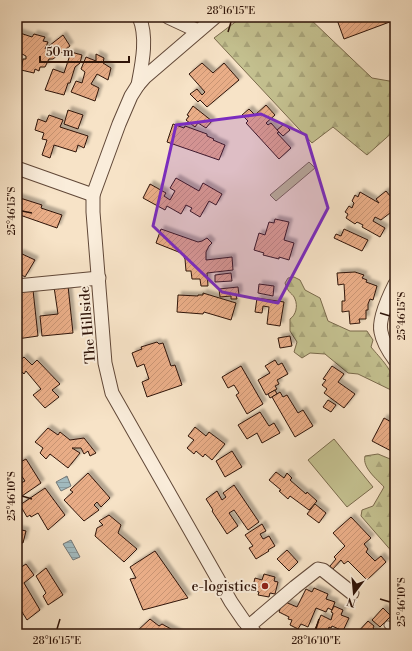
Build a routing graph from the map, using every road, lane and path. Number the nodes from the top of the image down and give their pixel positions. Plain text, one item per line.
1 (139, 17) edge
2 (168, 17) edge
3 (215, 17) edge
4 (198, 31) junction
5 (138, 85) junction
6 (17, 168) edge
7 (93, 195) junction
8 (99, 278) junction
9 (395, 284) edge
10 (17, 286) edge
11 (395, 360) edge
12 (352, 593) dead end
13 (388, 625) dead end
14 (252, 630) edge
15 (395, 631) edge

1 - 5 street
2 - 4 street
3 - 4 street, The Hillside
4 - 5 street, The Hillside
5 - 7 street, The Hillside
6 - 7 street
7 - 8 street, The Hillside
8 - 10 street
8 - 14 street, The Hillside
9 - 11 street
12 - 14 street
13 - 15 lane

